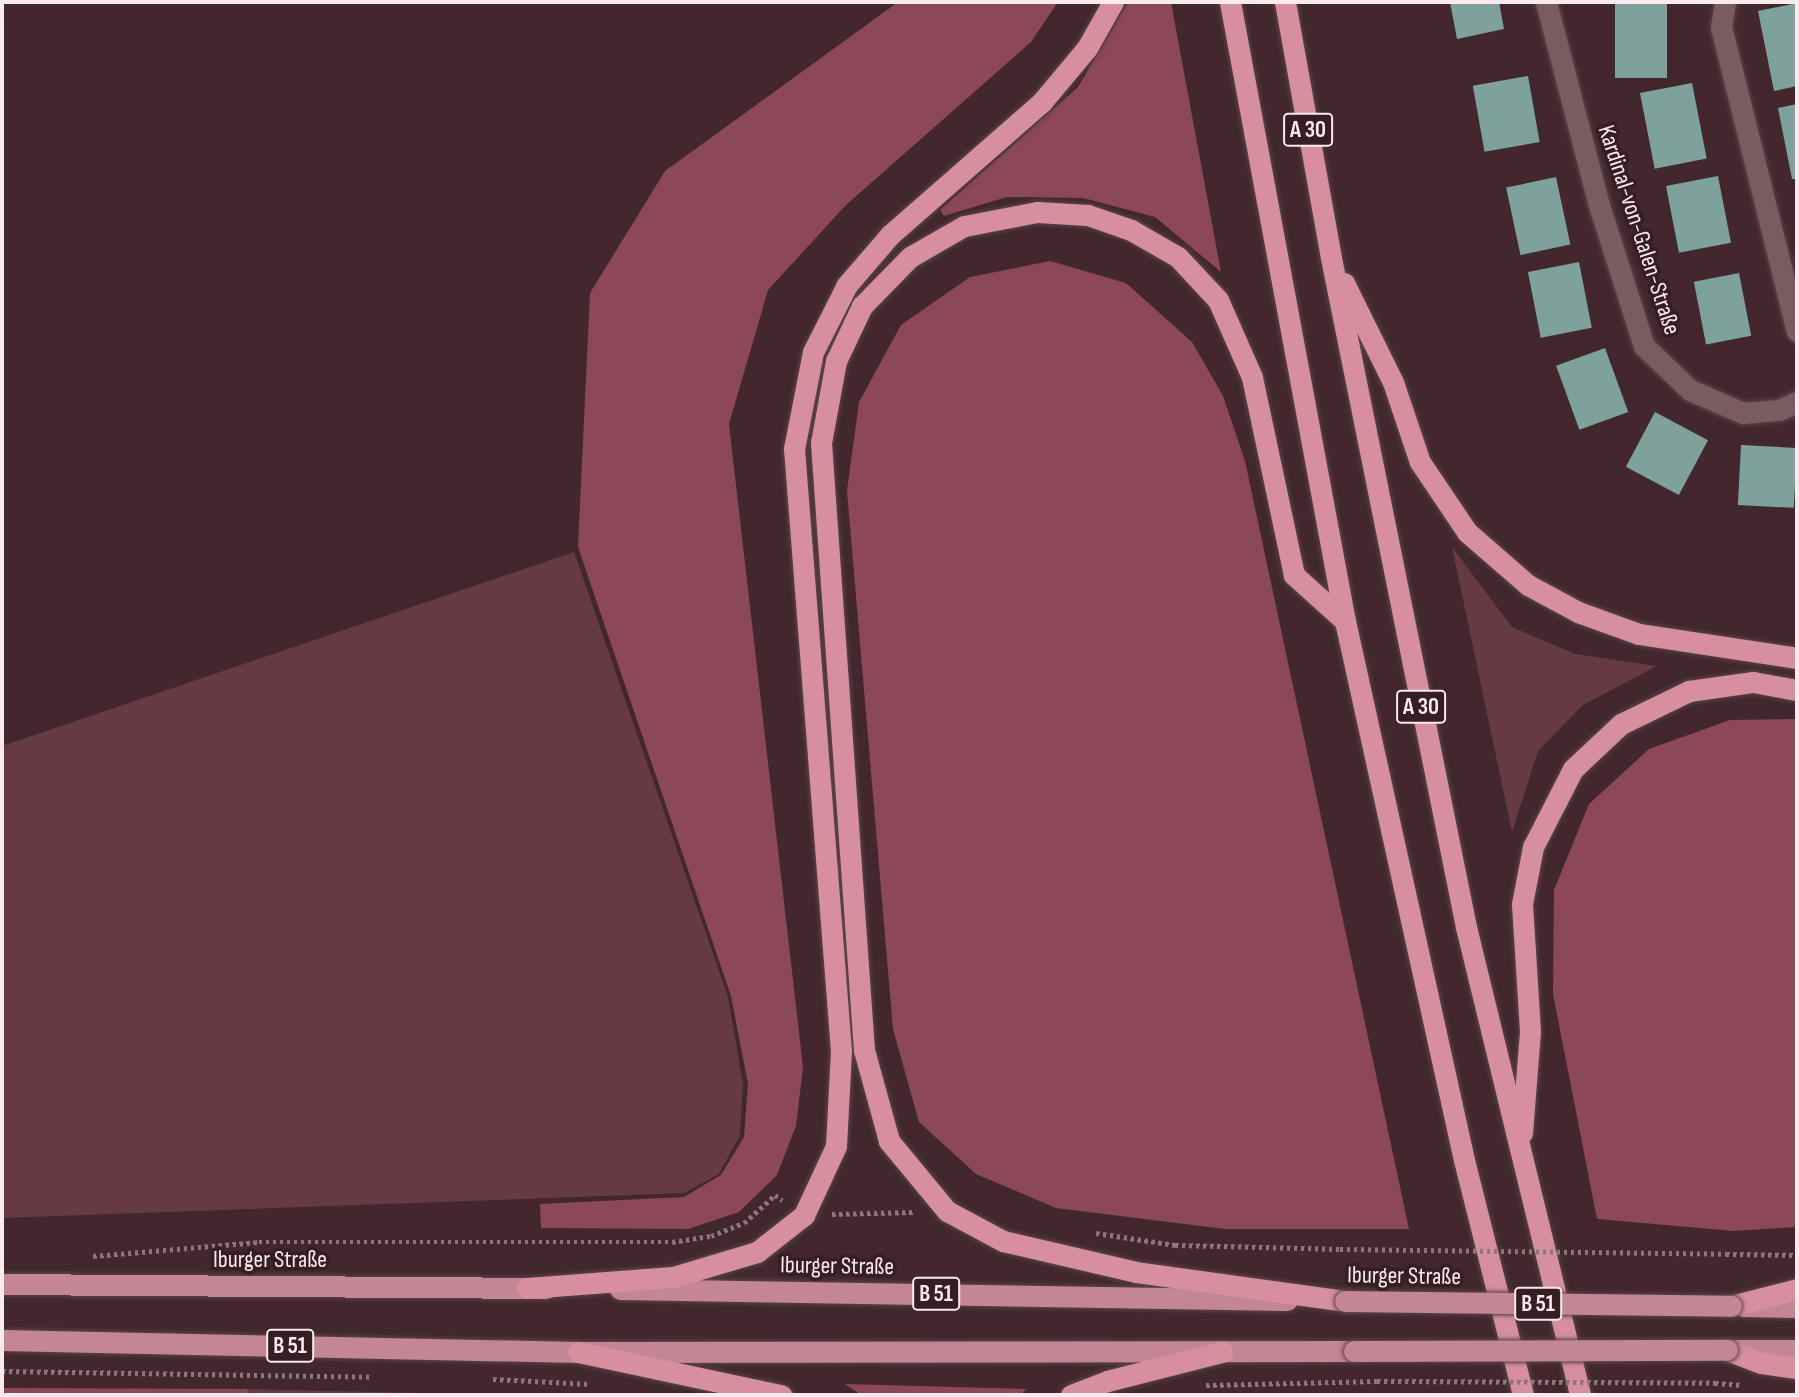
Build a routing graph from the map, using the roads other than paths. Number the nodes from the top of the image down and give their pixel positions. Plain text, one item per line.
1 (1113, 2) edge
2 (1230, 2) edge
3 (1284, 2) edge
4 (1546, 2) edge
5 (1725, 2) edge
6 (1331, 258) junction
7 (1797, 331) edge
8 (1797, 402) edge
9 (1345, 621) junction
10 (1797, 658) edge
11 (1797, 690) edge
12 (1520, 1154) junction
13 (2, 1284) edge
14 (527, 1287) junction
15 (1797, 1289) edge
16 (1346, 1301) junction
17 (1731, 1306) junction
18 (1797, 1307) edge
19 (2, 1340) edge
20 (1727, 1350) junction
21 (1797, 1350) edge
22 (578, 1352) junction
23 (1223, 1352) junction
24 (1797, 1368) edge
25 (781, 1395) edge
26 (1071, 1395) edge
27 (1523, 1395) edge
28 (1580, 1395) edge

1 - 14 highway
2 - 9 highway, A 30
3 - 6 highway, A 30
4 - 8 street, Kardinal-von-Galen-Straße
5 - 7 street
6 - 10 highway
6 - 12 highway, A 30
9 - 16 highway
9 - 27 highway, A 30
11 - 12 highway
12 - 28 highway, A 30
13 - 14 highway, Iburger Straße / B 51
14 - 16 highway, Iburger Straße / B 51
15 - 17 highway
16 - 17 highway, Iburger Straße / B 51, bridge
17 - 18 highway, Iburger Straße
19 - 22 highway, B 51
20 - 21 highway
20 - 23 highway, B 51, bridge
20 - 24 highway
22 - 23 highway, B 51
22 - 25 highway
23 - 26 highway

